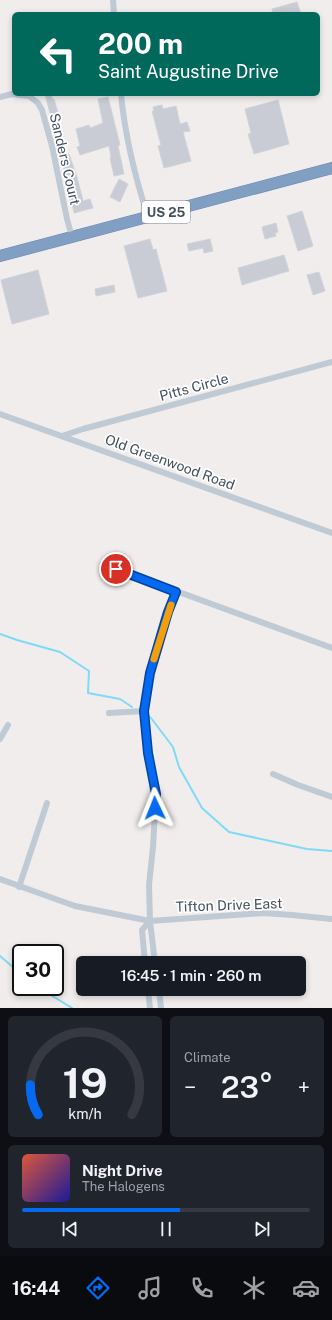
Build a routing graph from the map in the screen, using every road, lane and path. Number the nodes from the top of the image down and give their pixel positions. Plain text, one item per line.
1 (113, 0) edge
2 (114, 12) edge
3 (12, 94) edge
4 (29, 96) edge
5 (120, 96) edge
6 (0, 97) edge
7 (332, 168) edge
8 (148, 217) junction
9 (72, 237) junction
10 (0, 256) edge
11 (332, 362) edge
12 (0, 414) edge
13 (62, 436) junction
14 (332, 533) edge
15 (116, 569) dead end
16 (176, 592) junction
17 (332, 648) edge
18 (144, 711) junction
19 (109, 713) dead end
20 (8, 726) dead end
21 (0, 739) edge
22 (273, 774) dead end
23 (332, 798) edge
24 (47, 804) dead end
25 (0, 879) edge
26 (19, 886) junction
27 (332, 919) edge
28 (150, 921) junction
29 (144, 956) edge
30 (154, 956) edge
31 (149, 996) edge
32 (160, 996) edge
33 (150, 1008) edge
34 (161, 1008) edge

1 - 2 street
3 - 6 street, Sanders Court
4 - 9 street, Sanders Court
5 - 8 street
7 - 8 highway, US 25
8 - 9 highway, US 25
9 - 10 highway, US 25
11 - 13 street, Pitts Circle
12 - 13 street, Old Greenwood Road
13 - 14 street, Old Greenwood Road
15 - 16 street
16 - 17 street
16 - 18 street
18 - 19 street
18 - 28 street
20 - 21 street
22 - 23 street
24 - 26 street
25 - 26 street, Tifton Drive East
26 - 28 street, Tifton Drive East
27 - 28 street, Tifton Drive East
28 - 29 street
28 - 30 street
31 - 33 street
32 - 34 street

